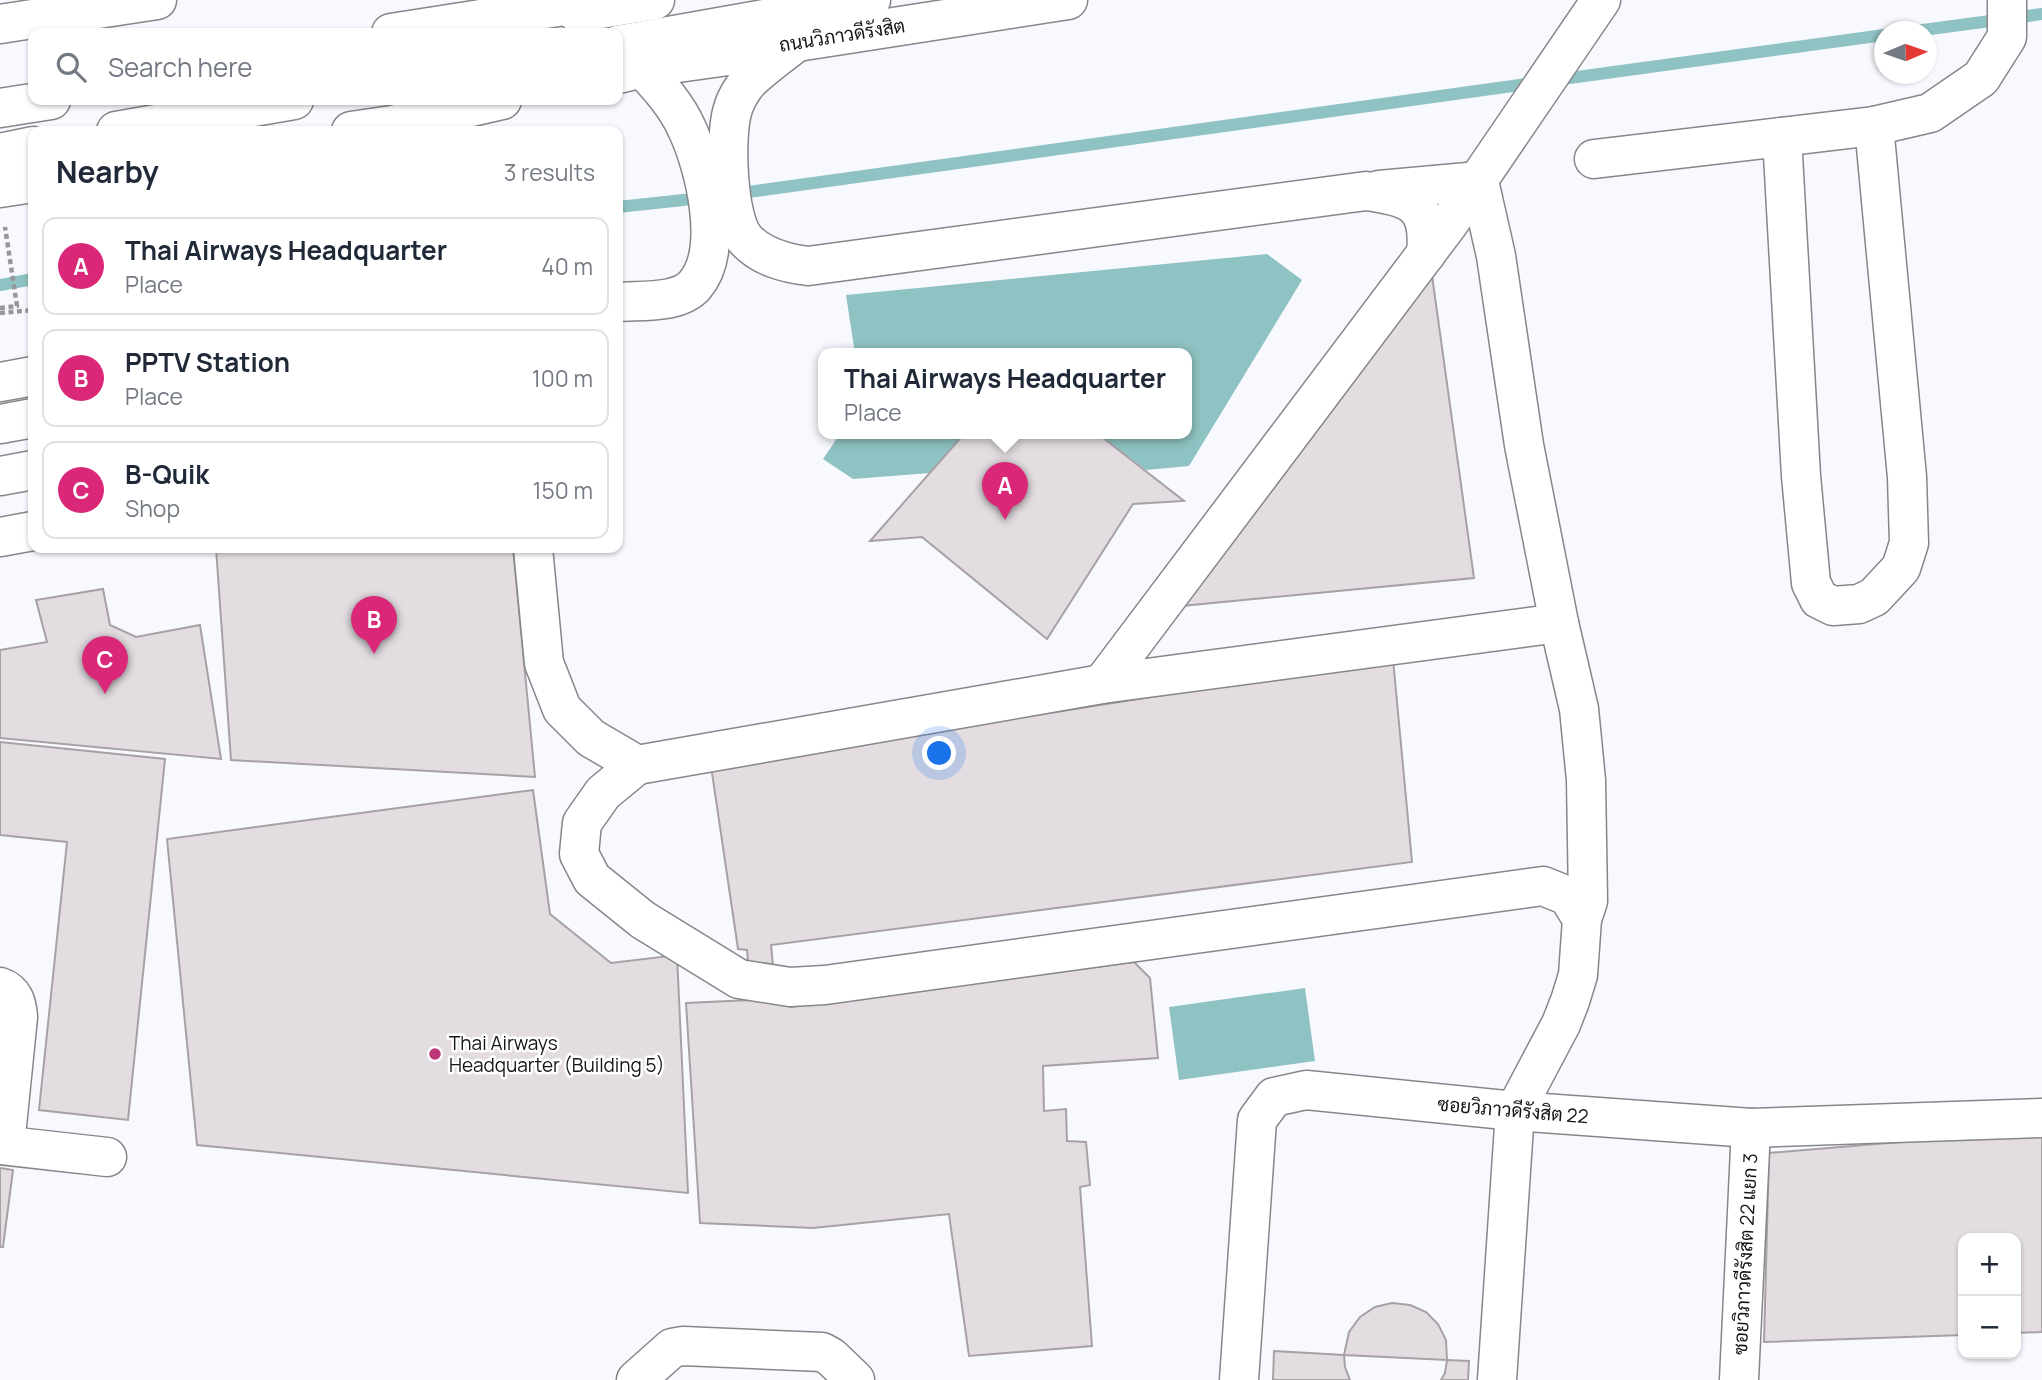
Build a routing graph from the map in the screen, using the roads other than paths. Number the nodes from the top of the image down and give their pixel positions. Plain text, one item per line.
1 (157, 0) edge
2 (603, 0) edge
3 (655, 0) edge
4 (871, 0) edge
5 (1068, 0) edge
6 (1601, 0) edge
7 (2007, 19) edge
8 (0, 24) edge
9 (423, 28) edge
10 (484, 28) edge
11 (797, 41) junction
12 (626, 62) edge
13 (28, 90) edge
14 (0, 95) edge
15 (28, 104) edge
16 (265, 105) edge
17 (482, 105) edge
18 (0, 108) edge
19 (145, 126) edge
20 (400, 126) edge
21 (1874, 126) junction
22 (1782, 137) junction
23 (28, 147) edge
24 (0, 153) edge
25 (1594, 159) dead end
26 (1479, 181) junction
27 (28, 186) edge
28 (1366, 191) junction
29 (719, 197) junction
30 (2, 202) edge
31 (1426, 254) junction
32 (623, 302) edge
33 (28, 377) edge
34 (0, 382) edge
35 (28, 419) edge
36 (0, 424) edge
37 (28, 471) edge
38 (0, 476) edge
39 (28, 532) edge
40 (0, 537) edge
41 (533, 553) edge
42 (1559, 622) junction
43 (1102, 684) junction
44 (637, 765) junction
45 (1582, 919) junction
46 (0, 987) edge
47 (1514, 1111) junction
48 (2042, 1118) edge
49 (1751, 1128) junction
50 (2, 1145) edge
51 (107, 1157) dead end
52 (636, 1380) edge
53 (855, 1380) edge
54 (1239, 1380) edge
55 (1497, 1380) edge
56 (1739, 1380) edge

1 - 8 main road
2 - 9 main road
3 - 10 main road
4 - 12 main road
5 - 11 main road, ถนนวิภาวดีรังสิต
6 - 26 main road
7 - 21 main road
11 - 12 main road, ถนนวิภาวดีรังสิต
11 - 29 main road
12 - 29 main road
13 - 14 main road
15 - 18 main road
16 - 19 main road
17 - 20 main road
21 - 22 main road
21 - 22 main road
22 - 25 main road
23 - 24 main road
26 - 28 main road
26 - 31 main road
26 - 42 main road
27 - 30 main road
28 - 29 main road
28 - 31 main road
29 - 32 main road
31 - 43 main road
33 - 34 main road
35 - 36 main road
37 - 38 main road
39 - 40 main road
41 - 44 main road
42 - 43 main road
42 - 45 main road
43 - 44 main road
44 - 45 main road
45 - 47 main road
46 - 50 main road
47 - 49 main road, ซอยวิภาวดีรังสิต 22
47 - 54 main road, ซอยวิภาวดีรังสิต 22
47 - 55 main road
48 - 49 main road, ซอยวิภาวดีรังสิต 22
49 - 56 main road, ซอยวิภาวดีรังสิต 22 แยก 3
50 - 51 main road
52 - 53 main road

